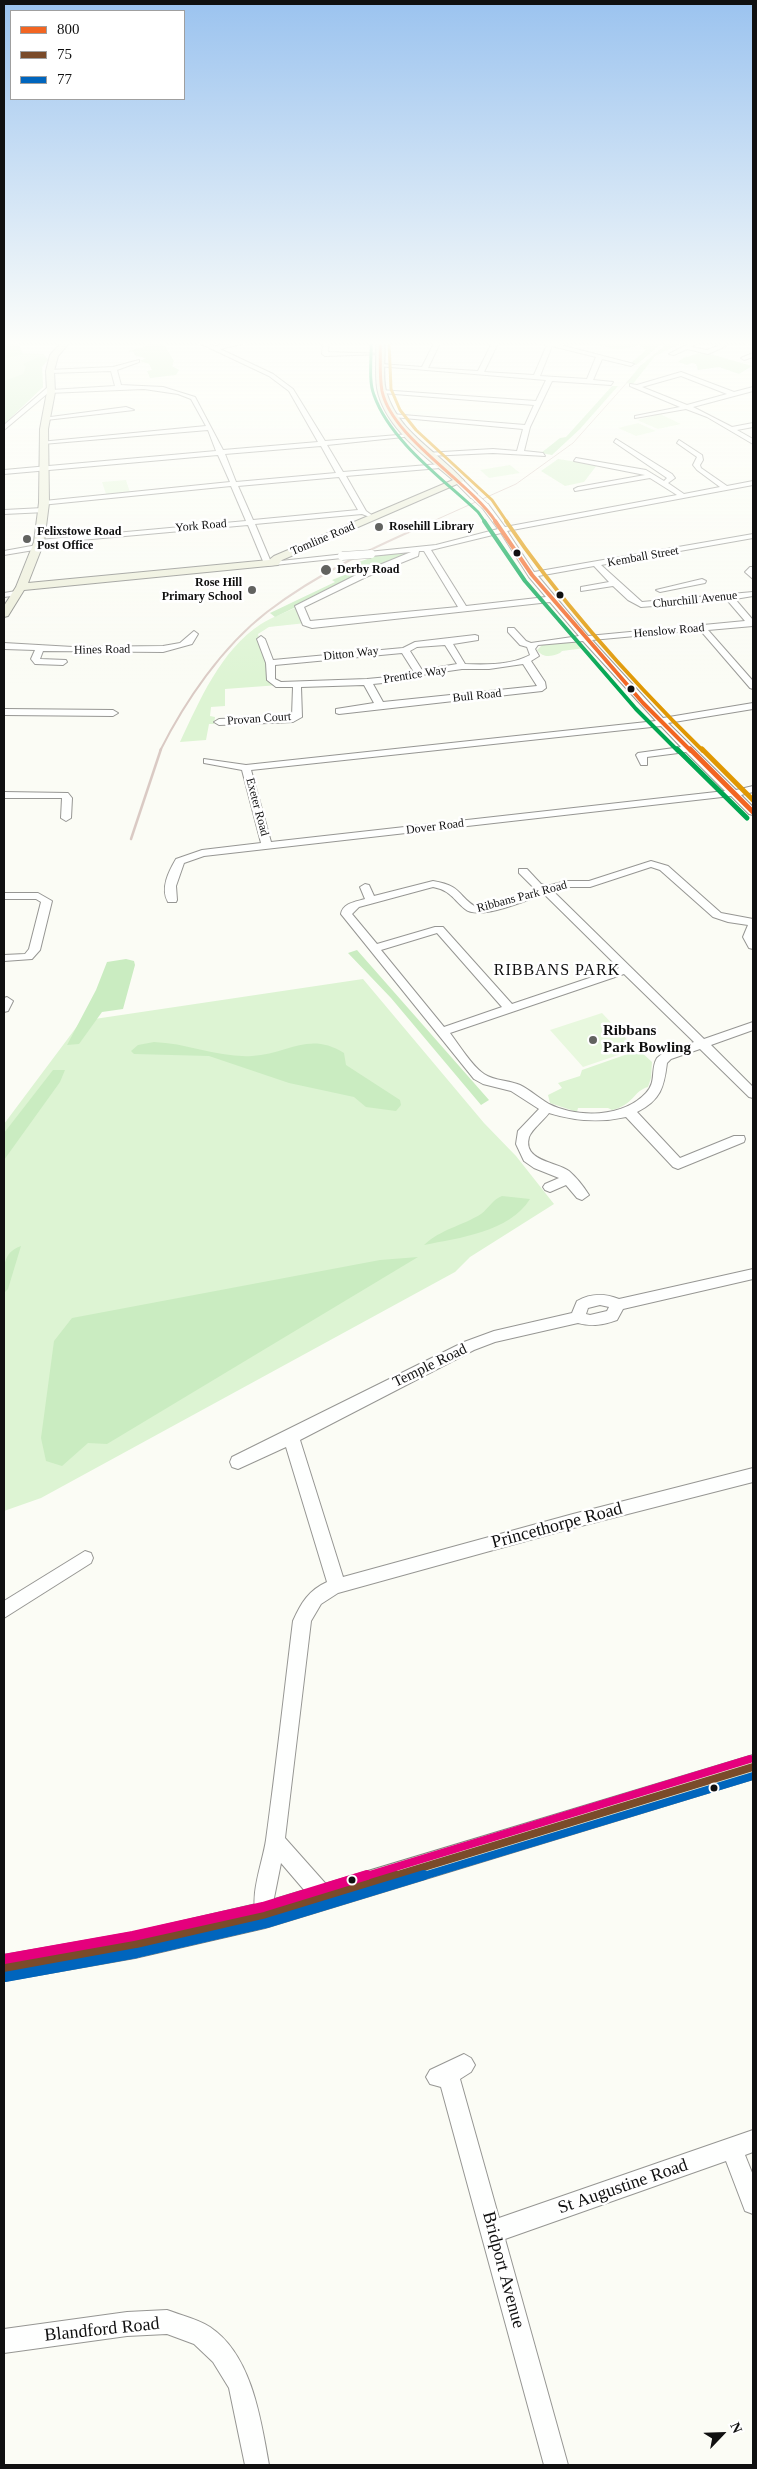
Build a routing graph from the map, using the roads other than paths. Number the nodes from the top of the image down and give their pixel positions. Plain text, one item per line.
1 (45, 456) edge
2 (182, 456) edge
3 (221, 456) edge
4 (330, 456) edge
5 (430, 456) edge
6 (639, 456) edge
7 (700, 456) edge
8 (623, 459) dead end
9 (576, 460) dead end
10 (440, 466) junction
11 (618, 467) junction
12 (45, 468) junction
13 (4, 472) edge
14 (341, 475) junction
15 (651, 476) junction
16 (459, 481) junction
17 (662, 482) junction
18 (753, 483) edge
19 (232, 484) junction
20 (726, 488) junction
21 (578, 489) dead end
22 (683, 496) junction
23 (44, 507) junction
24 (4, 512) edge
25 (362, 512) junction
26 (373, 517) junction
27 (250, 522) junction
28 (502, 530) junction
29 (753, 536) edge
30 (508, 540) junction
31 (456, 542) junction
32 (37, 547) junction
33 (427, 548) junction
34 (415, 550) junction
35 (4, 553) edge
36 (271, 563) junction
37 (597, 565) junction
38 (753, 569) edge
39 (532, 575) junction
40 (753, 577) edge
41 (702, 581) dead end
42 (613, 584) junction
43 (688, 584) junction
44 (19, 590) junction
45 (660, 590) dead end
46 (753, 594) edge
47 (4, 595) edge
48 (730, 598) junction
49 (552, 599) junction
50 (594, 599) dead end
51 (706, 600) junction
52 (463, 608) junction
53 (4, 614) edge
54 (752, 624) edge
55 (702, 628) junction
56 (511, 630) dead end
57 (194, 634) dead end
58 (475, 638) dead end
59 (585, 638) junction
60 (261, 640) dead end
61 (448, 642) junction
62 (531, 645) junction
63 (4, 646) edge
64 (40, 649) junction
65 (405, 650) junction
66 (526, 661) junction
67 (62, 662) dead end
68 (270, 663) junction
69 (462, 666) junction
70 (419, 673) junction
71 (367, 682) junction
72 (297, 685) junction
73 (753, 686) edge
74 (380, 705) junction
75 (753, 706) edge
76 (339, 711) dead end
77 (4, 712) edge
78 (113, 713) dead end
79 (220, 722) dead end
80 (662, 722) junction
81 (687, 749) junction
82 (207, 761) dead end
83 (644, 763) dead end
84 (246, 768) junction
85 (753, 789) edge
86 (733, 793) junction
87 (4, 795) edge
88 (753, 812) edge
89 (66, 818) dead end
90 (267, 847) junction
91 (523, 871) dead end
92 (365, 887) dead end
93 (546, 890) junction
94 (4, 896) edge
95 (172, 900) dead end
96 (371, 901) junction
97 (753, 922) edge
98 (753, 926) edge
99 (753, 946) edge
100 (372, 949) junction
101 (4, 958) edge
102 (627, 969) junction
103 (509, 1008) junction
104 (753, 1026) edge
105 (441, 1032) junction
106 (705, 1044) junction
107 (753, 1094) edge
108 (547, 1108) junction
109 (628, 1112) junction
110 (739, 1139) dead end
111 (568, 1179) junction
112 (550, 1186) dead end
113 (582, 1195) dead end
114 (753, 1274) edge
115 (291, 1437) junction
116 (238, 1462) dead end
117 (753, 1475) edge
118 (85, 1558) dead end
119 (337, 1586) junction
120 (4, 1610) edge
121 (753, 1767) edge
122 (276, 1842) junction
123 (324, 1898) junction
124 (265, 1915) junction
125 (4, 1968) edge
126 (450, 2072) dead end
127 (753, 2141) edge
128 (732, 2149) junction
129 (753, 2203) edge
130 (492, 2232) junction
131 (4, 2341) edge
132 (257, 2465) edge
133 (556, 2465) edge

1 - 12 main road
2 - 12 street
3 - 19 street
4 - 14 street
5 - 10 main road
6 - 17 street
7 - 20 street
8 - 11 street
9 - 11 street
10 - 14 street
10 - 16 main road
11 - 15 street
12 - 13 street
12 - 23 main road
14 - 19 street
14 - 25 street
15 - 17 street
15 - 21 street
16 - 26 main road, Tomline Road
16 - 28 street, bridge
17 - 22 street
18 - 20 street
19 - 23 street
19 - 27 street
20 - 22 street
22 - 28 street
23 - 24 street
23 - 32 main road
25 - 26 street
25 - 27 street, York Road
26 - 36 main road, Tomline Road
27 - 32 street, York Road
27 - 36 street
28 - 30 street
28 - 31 street
29 - 37 street, Kemball Street
30 - 31 street
30 - 39 street
31 - 33 street
32 - 35 street, York Road
32 - 44 main road
33 - 34 street
33 - 52 street
34 - 36 street, bridge
34 - 52 street
36 - 44 main road
37 - 39 street, Kemball Street
37 - 42 street, Churchill Avenue
38 - 40 street
39 - 49 street
41 - 43 street
42 - 50 street
42 - 51 street, Churchill Avenue
43 - 45 street
43 - 51 street
44 - 47 street
44 - 53 main road
46 - 48 street, Churchill Avenue
48 - 51 street, Churchill Avenue
48 - 54 street
49 - 52 street
49 - 59 street
54 - 55 street, Henslow Road
55 - 59 street, Henslow Road
55 - 73 street
56 - 62 street
57 - 64 street, Hines Road
58 - 61 street, Ditton Way
59 - 62 street, Henslow Road
59 - 80 street
60 - 68 street
61 - 65 street, Ditton Way
61 - 69 street
62 - 66 street
63 - 64 street, Hines Road
64 - 67 street
65 - 68 street, Ditton Way
65 - 70 street
66 - 69 street, Prentice Way
66 - 74 street, Bull Road
68 - 72 street
69 - 70 street, Prentice Way
70 - 71 street, Prentice Way
71 - 72 street
71 - 74 street
72 - 79 street, Provan Court
74 - 76 street, Bull Road
75 - 80 street
77 - 78 street
80 - 81 street
80 - 84 street
81 - 83 street
81 - 86 street
82 - 84 street
84 - 90 street, Exeter Road
85 - 86 street, Dover Road
86 - 88 street
86 - 90 street, Dover Road
87 - 89 street
90 - 95 street, Dover Road
91 - 93 street
92 - 96 street
93 - 96 street, Ribbans Park Road
93 - 97 street, Ribbans Park Road
93 - 102 street
94 - 101 street
96 - 100 street, Ribbans Park Road
98 - 99 street
100 - 103 street
100 - 105 street, Ribbans Park Road
102 - 103 street
102 - 106 street
103 - 105 street
104 - 106 street, Ribbans Park Road
105 - 108 street, Ribbans Park Road
106 - 107 street
106 - 109 street, Ribbans Park Road
108 - 109 street, Ribbans Park Road
108 - 111 street
109 - 110 street
111 - 112 street
111 - 113 street
114 - 115 street, Temple Road
115 - 116 street, Temple Road
115 - 119 street
117 - 119 street, Princethorpe Road
118 - 120 street
119 - 122 street, Princethorpe Road
121 - 123 main road
122 - 123 street
122 - 124 street, Princethorpe Road
123 - 124 main road
124 - 125 main road
126 - 130 street, Bridport Avenue
127 - 128 street, St Augustine Road
128 - 129 street
128 - 130 street, St Augustine Road
130 - 133 street, Bridport Avenue
131 - 132 street, Blandford Road

